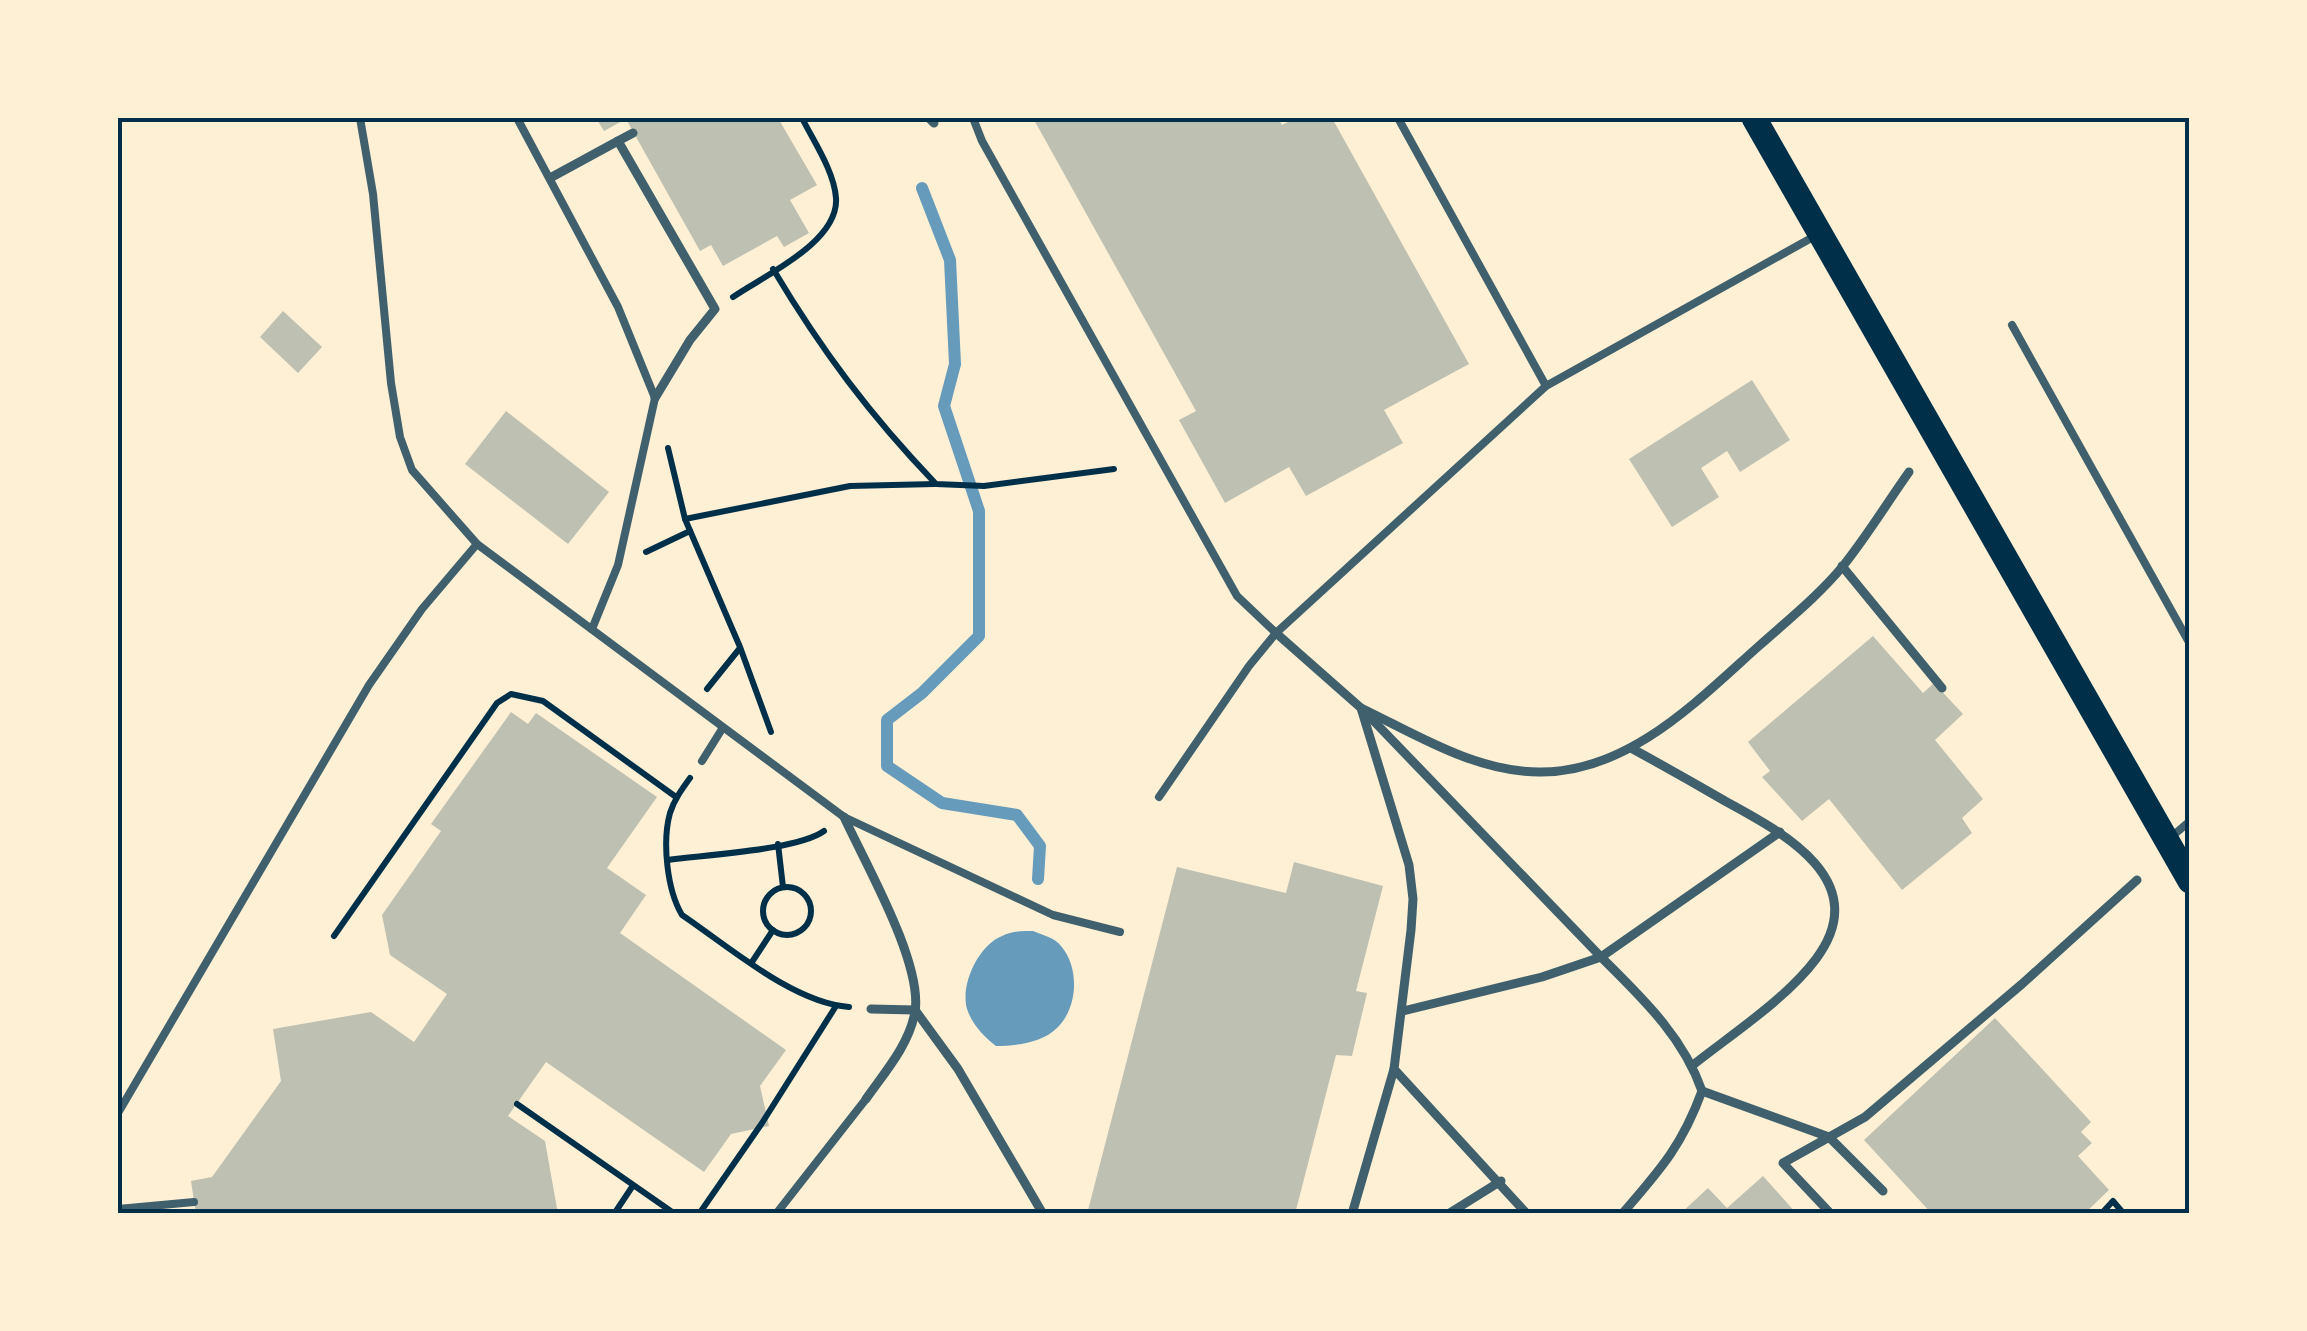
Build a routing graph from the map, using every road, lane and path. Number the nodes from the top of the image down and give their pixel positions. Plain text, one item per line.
1 (360, 118) edge
2 (517, 118) edge
3 (802, 118) edge
4 (973, 118) edge
5 (1398, 118) edge
6 (1754, 118) edge
7 (633, 133) dead end
8 (618, 141) junction
9 (550, 178) junction
10 (1820, 233) junction
11 (774, 269) junction
12 (715, 310) junction
13 (2012, 325) dead end
14 (1546, 386) junction
15 (655, 398) junction
16 (669, 452) dead end
17 (1114, 469) dead end
18 (1910, 472) dead end
19 (936, 484) junction
20 (685, 519) junction
21 (690, 531) junction
22 (476, 544) junction
23 (618, 565) junction
24 (1842, 566) junction
25 (592, 628) junction
26 (1276, 632) junction
27 (2190, 644) edge
28 (740, 647) junction
29 (1942, 688) dead end
30 (693, 707) junction
31 (1361, 708) junction
32 (722, 729) junction
33 (1630, 748) junction
34 (702, 761) dead end
35 (787, 776) junction
36 (688, 780) dead end
37 (676, 797) junction
38 (1159, 797) dead end
39 (844, 817) junction
40 (2190, 821) edge
41 (1780, 832) junction
42 (2166, 840) junction
43 (778, 844) junction
44 (668, 860) junction
45 (2137, 880) dead end
46 (2190, 881) edge
47 (783, 887) junction
48 (772, 930) junction
49 (1120, 932) dead end
50 (334, 936) dead end
51 (1601, 957) junction
52 (752, 962) junction
53 (836, 1006) junction
54 (871, 1008) joint
55 (915, 1010) junction
56 (1403, 1011) junction
57 (1693, 1066) junction
58 (1394, 1070) junction
59 (1702, 1090) junction
60 (866, 1099) joint
61 (516, 1104) dead end
62 (118, 1113) edge
63 (1829, 1137) junction
64 (1501, 1181) junction
65 (632, 1186) junction
66 (1883, 1191) dead end
67 (194, 1202) dead end
68 (118, 1209) edge
69 (614, 1214) edge
70 (676, 1214) edge
71 (699, 1214) edge
72 (776, 1214) edge
73 (1043, 1214) edge
74 (1352, 1214) edge
75 (1448, 1214) edge
76 (1527, 1214) edge
77 (1622, 1214) edge
78 (1831, 1214) edge
79 (2101, 1214) edge
80 (2124, 1214) edge

1 - 22 lane
2 - 9 lane
3 - 11 path
4 - 26 lane
5 - 14 lane
6 - 10 main road
7 - 8 street
8 - 9 street
8 - 12 street
9 - 15 lane
10 - 14 lane
10 - 42 main road
11 - 12 path
11 - 19 path
12 - 15 street
13 - 27 lane
14 - 26 lane
15 - 23 lane
16 - 20 path
17 - 19 path
18 - 24 street
19 - 20 path
20 - 21 path
21 - 23 path
21 - 28 path
22 - 25 lane
22 - 62 lane
23 - 25 lane
24 - 29 street
24 - 33 street
25 - 30 lane
26 - 31 street
26 - 38 lane
28 - 30 path
28 - 35 path
30 - 32 lane
31 - 33 street
31 - 51 street
31 - 56 street
32 - 34 lane
32 - 35 lane
33 - 41 street
35 - 39 lane
36 - 37 path
37 - 44 path
37 - 50 path
39 - 43 path
39 - 49 lane
39 - 55 street
40 - 42 lane
41 - 51 street
41 - 57 street
42 - 46 main road
43 - 44 path
43 - 47 path
44 - 52 path
45 - 63 street
47 - 48 path
47 - 48 path
48 - 52 path
51 - 56 street
51 - 57 street
52 - 53 path
53 - 54 path
53 - 71 path
54 - 55 street
55 - 60 street
55 - 73 street
56 - 58 street
57 - 59 street
58 - 64 street
58 - 74 street
59 - 63 street
59 - 77 street
60 - 72 lane
61 - 65 path
63 - 66 street
63 - 78 street
64 - 75 street
64 - 76 street
65 - 69 path
65 - 70 path
67 - 68 lane
79 - 80 path

